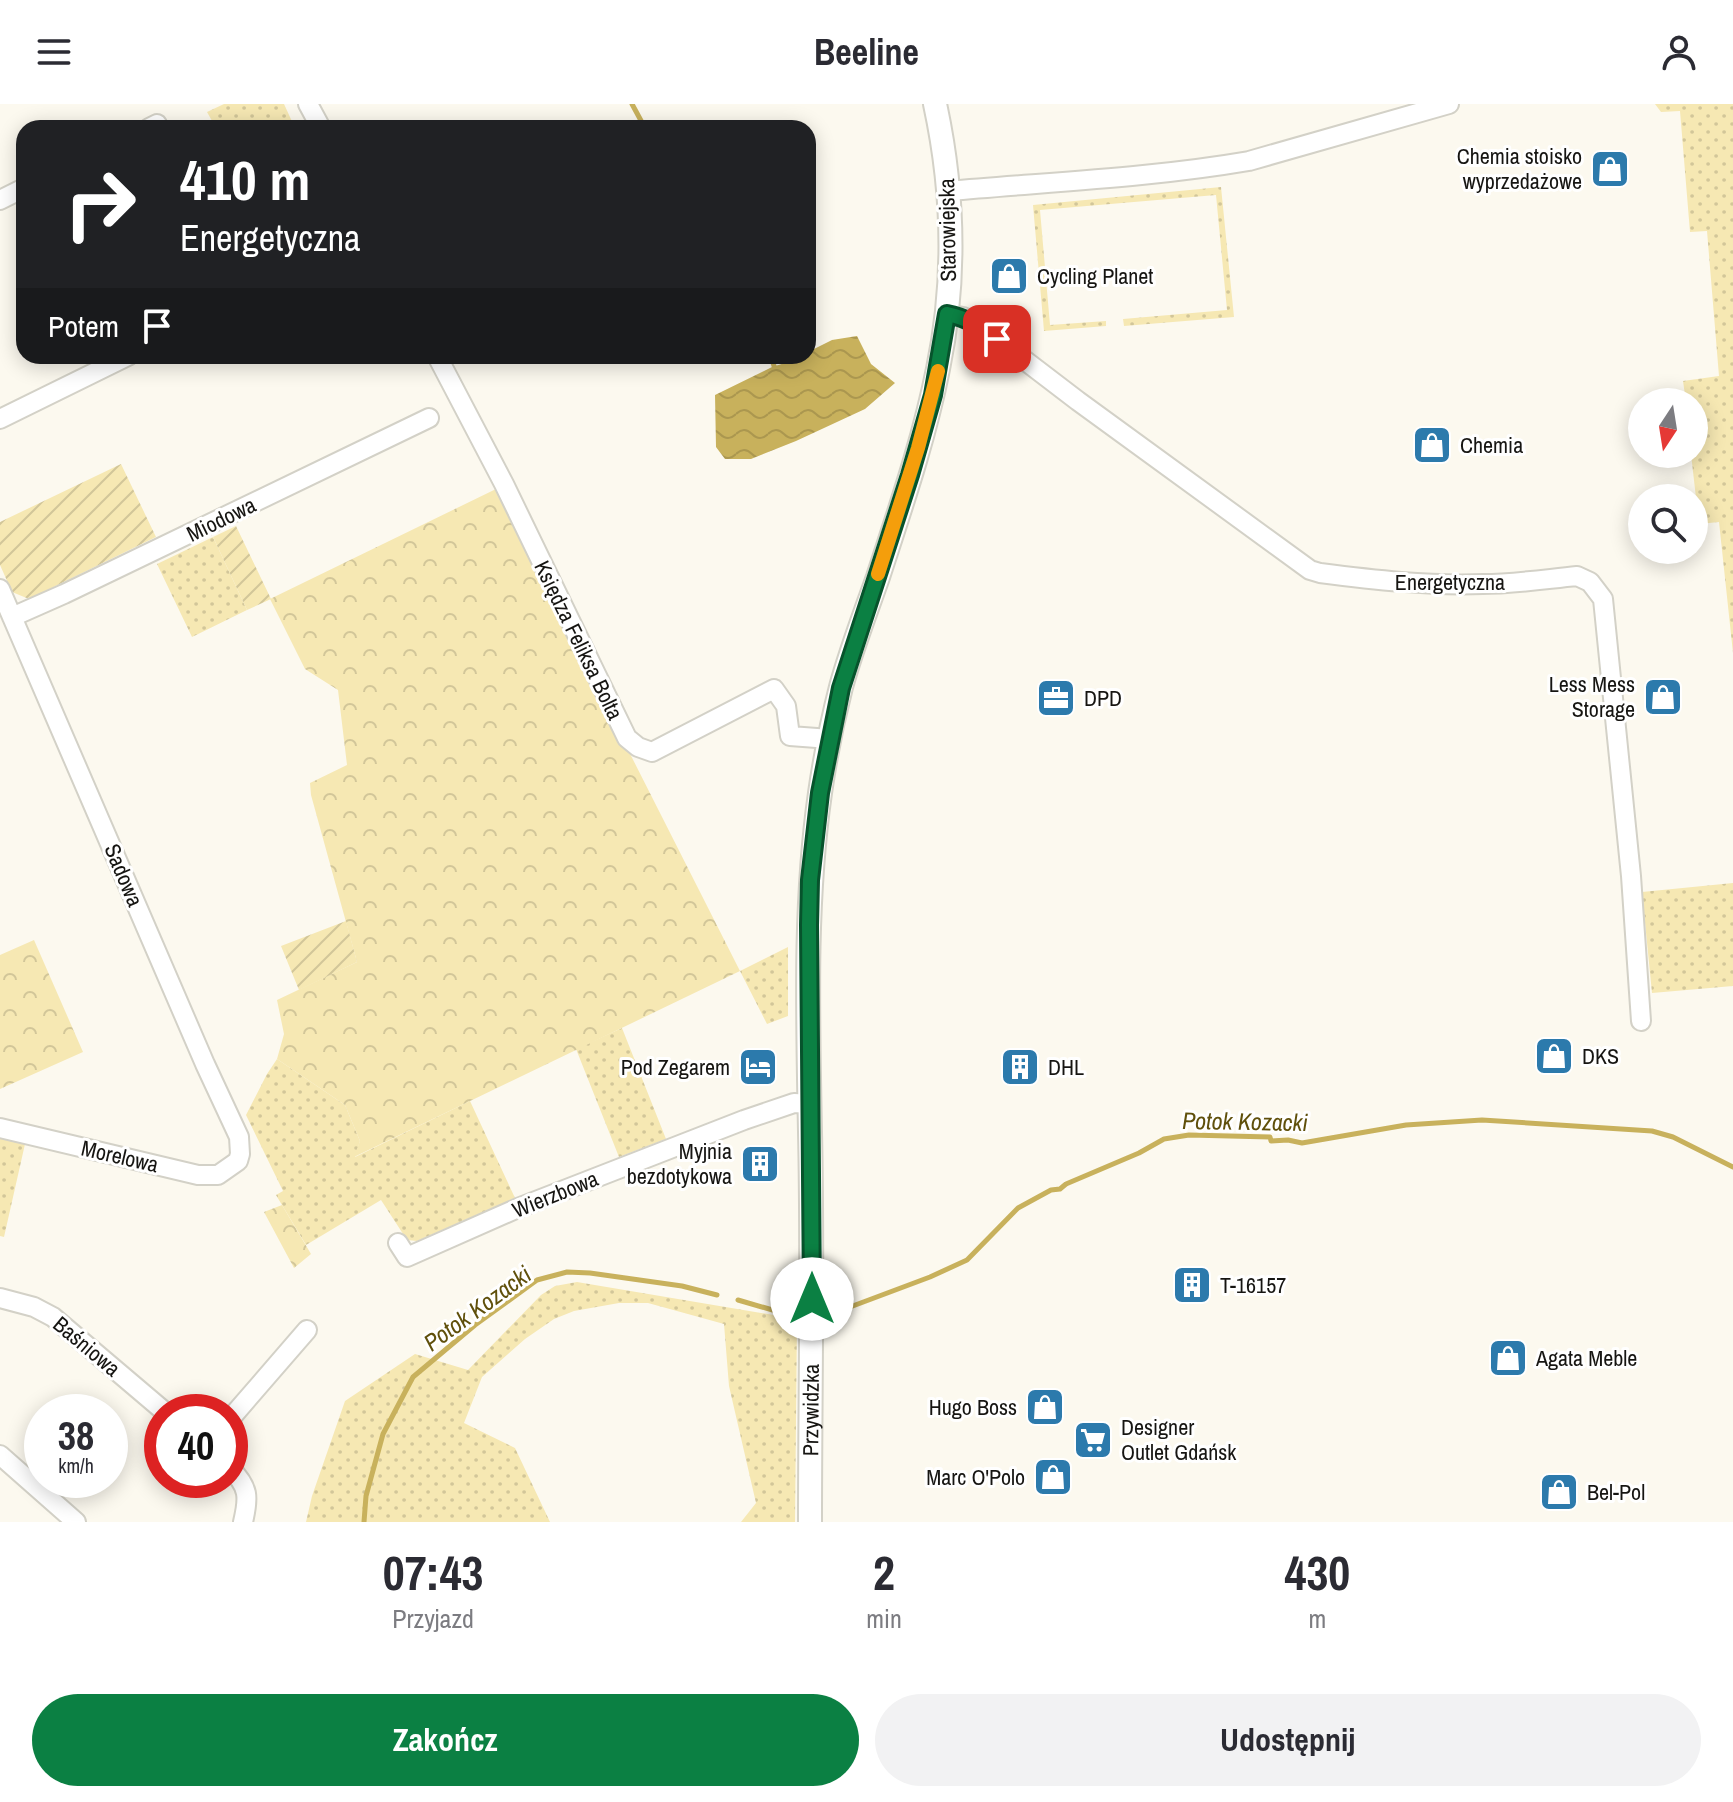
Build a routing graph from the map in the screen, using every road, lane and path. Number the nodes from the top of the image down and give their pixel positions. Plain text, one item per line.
1 (935, 104) edge
2 (1449, 104) edge
3 (949, 191) junction
4 (947, 314) junction
5 (112, 364) edge
6 (441, 364) edge
7 (429, 418) dead end
8 (0, 419) edge
9 (1, 595) edge
10 (12, 617) junction
11 (830, 739) junction
12 (1641, 1021) dead end
13 (810, 1104) junction
14 (0, 1128) edge
15 (238, 1161) joint
16 (398, 1243) dead end
17 (0, 1298) edge
18 (812, 1299) joint
19 (307, 1330) dead end
20 (144, 1394) edge
21 (248, 1398) edge
22 (0, 1455) edge
23 (247, 1498) edge
24 (76, 1522) edge
25 (243, 1522) edge
26 (810, 1522) edge

1 - 3 street, Starowiejska
2 - 3 street
3 - 4 street, Starowiejska
4 - 11 street, Starowiejska
4 - 12 street, Energetyczna
5 - 8 street
6 - 11 street, Księdza Feliksa Bolta
7 - 10 street, Miodowa
9 - 10 street, Sadowa
10 - 15 street, Sadowa
11 - 13 street, Starowiejska
13 - 16 street, Wierzbowa
13 - 18 street, Starowiejska
14 - 15 street, Morelowa
17 - 20 street, Baśniowa
18 - 26 street, Przywidzka
19 - 21 street
22 - 24 street
23 - 25 street

